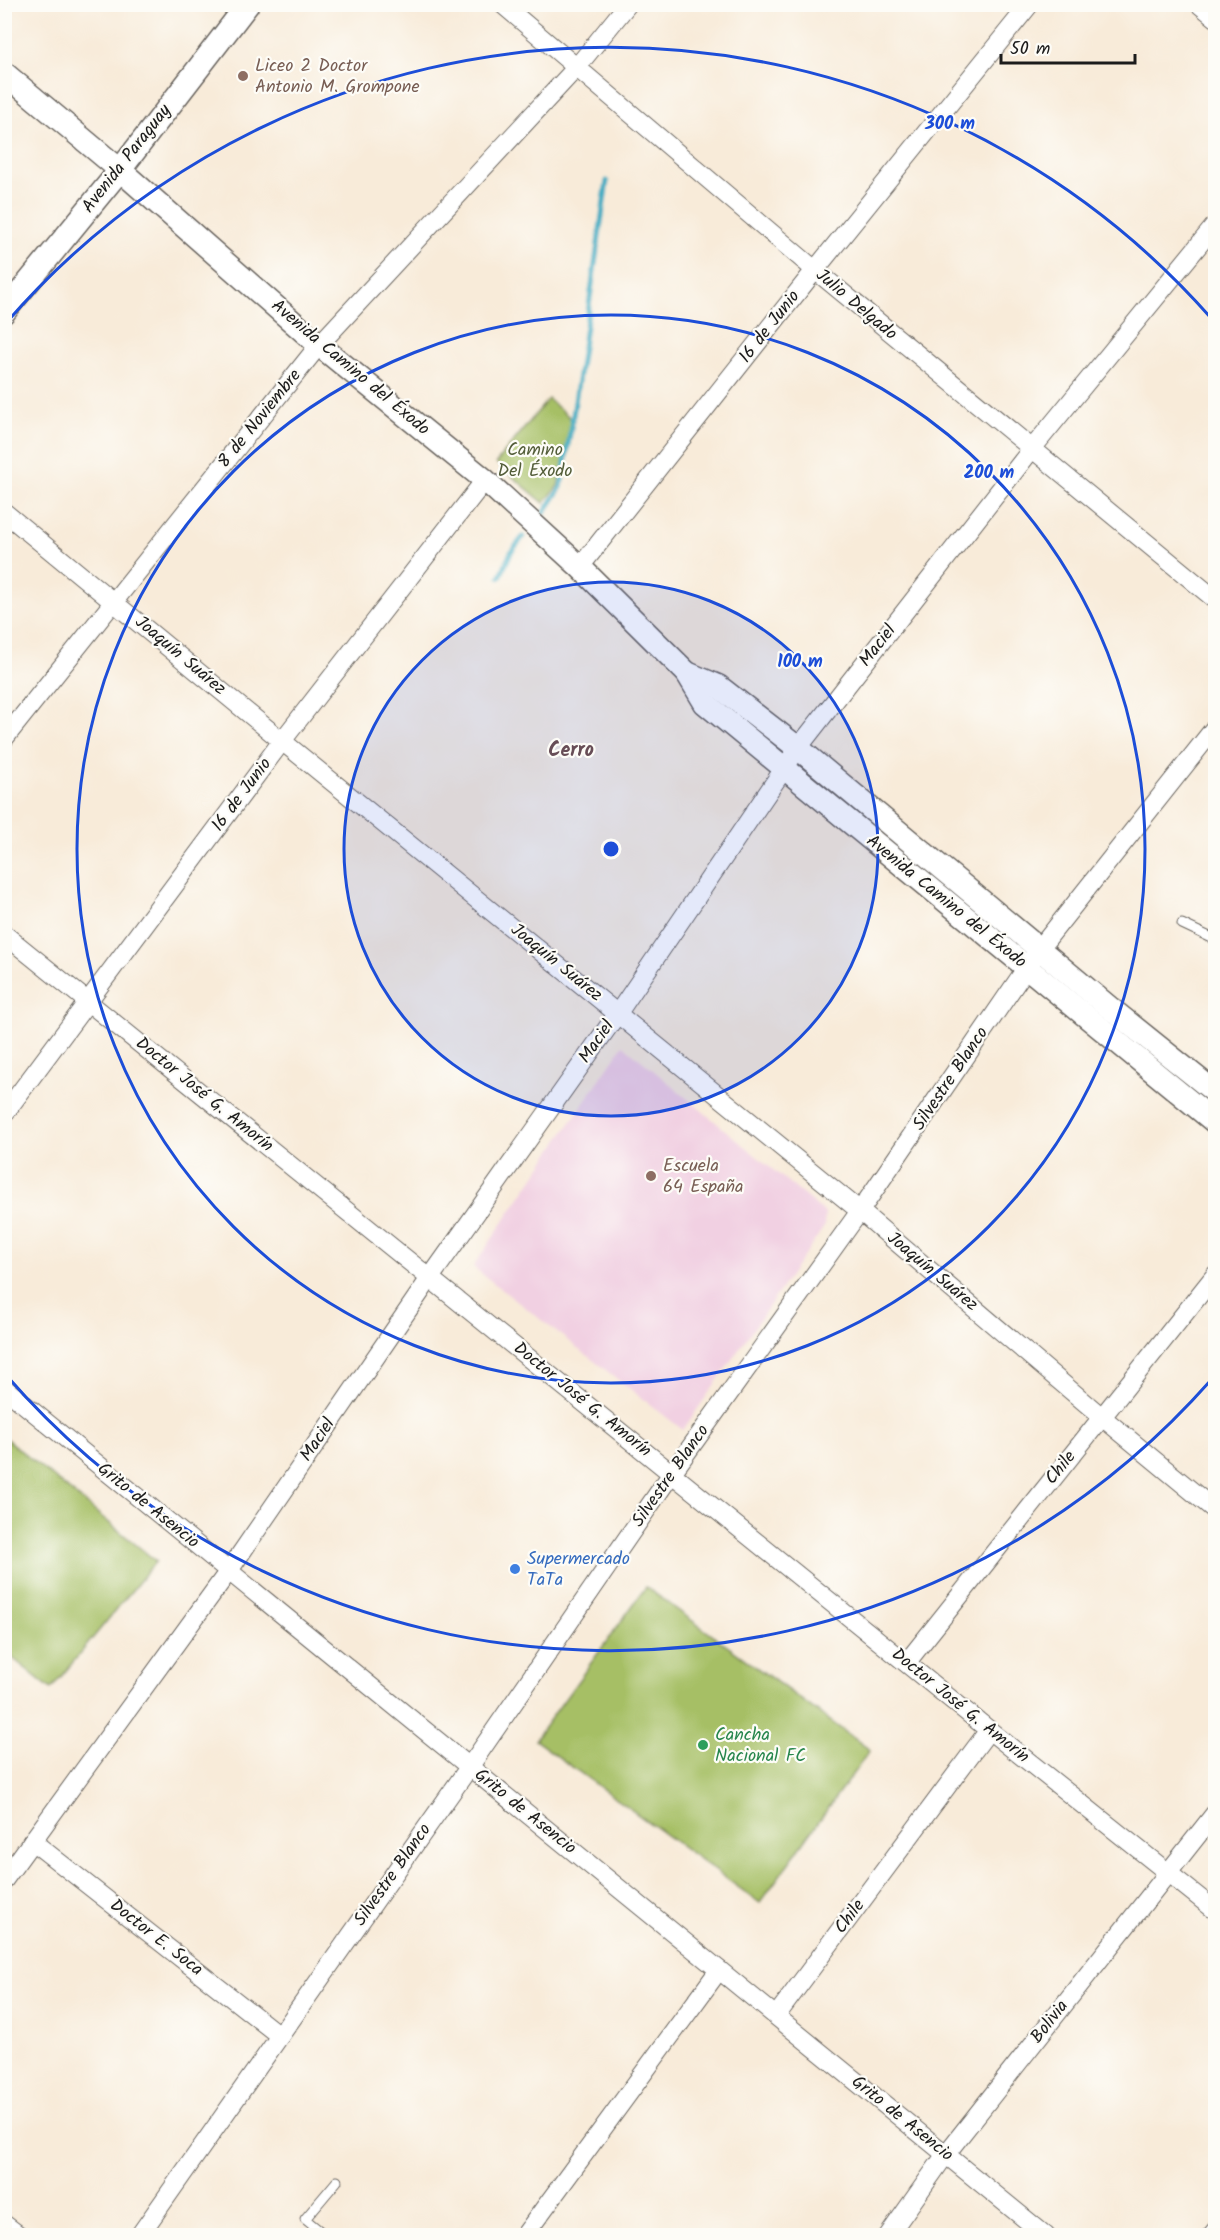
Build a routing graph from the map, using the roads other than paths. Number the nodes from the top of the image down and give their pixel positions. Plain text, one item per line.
1 (248, 4) edge
2 (502, 4) edge
3 (628, 4) edge
4 (1030, 4) edge
5 (1199, 4) edge
6 (1215, 18) edge
7 (576, 68) junction
8 (4, 73) edge
9 (120, 170) junction
10 (1215, 224) edge
11 (814, 270) junction
12 (4, 312) edge
13 (319, 345) junction
14 (1031, 450) junction
15 (485, 480) junction
16 (4, 512) edge
17 (580, 567) junction
18 (1215, 600) edge
19 (113, 602) junction
20 (687, 673) junction
21 (1215, 726) edge
22 (4, 739) edge
23 (282, 741) junction
24 (798, 748) junction
25 (784, 769) junction
26 (1182, 924) dead end
27 (4, 934) edge
28 (1215, 940) edge
29 (1040, 948) junction
30 (1027, 968) junction
31 (88, 1002) junction
32 (618, 1013) junction
33 (1215, 1093) edge
34 (4, 1114) edge
35 (1215, 1123) edge
36 (860, 1211) junction
37 (1215, 1274) edge
38 (430, 1278) junction
39 (4, 1388) edge
40 (1102, 1417) junction
41 (672, 1473) junction
42 (1215, 1511) edge
43 (228, 1572) junction
44 (907, 1662) junction
45 (989, 1730) junction
46 (470, 1766) junction
47 (1215, 1812) edge
48 (32, 1841) junction
49 (1168, 1873) junction
50 (4, 1880) edge
51 (1215, 1911) edge
52 (720, 1970) junction
53 (776, 2016) junction
54 (280, 2036) junction
55 (946, 2154) junction
56 (337, 2181) dead end
57 (4, 2224) edge
58 (1215, 2230) edge
59 (20, 2235) edge
60 (139, 2235) edge
61 (326, 2235) edge
62 (524, 2235) edge
63 (888, 2235) edge
64 (1046, 2235) edge
65 (1211, 2235) edge

1 - 9 street, Avenida Paraguay
2 - 7 street, Julio Delgado
3 - 7 street, 8 de Noviembre
4 - 11 street, 16 de Junio
5 - 6 street
7 - 11 street, Julio Delgado
7 - 13 street, 8 de Noviembre
8 - 9 street, Avenida Camino del Éxodo
9 - 12 street, Avenida Paraguay
9 - 13 street, Avenida Camino del Éxodo
10 - 14 street, Maciel
11 - 14 street, Julio Delgado
11 - 17 street, 16 de Junio
13 - 15 street, Avenida Camino del Éxodo
13 - 19 street, 8 de Noviembre
14 - 18 street, Julio Delgado
14 - 24 street, Maciel
15 - 17 street, Avenida Camino del Éxodo
15 - 23 street, 16 de Junio
16 - 19 street, Joaquín Suárez
17 - 20 street, Avenida Camino del Éxodo
19 - 22 street, 8 de Noviembre
19 - 23 street, Joaquín Suárez
20 - 24 street, Avenida Camino del Éxodo
20 - 25 street, Avenida Camino del Éxodo
21 - 29 street, Silvestre Blanco
23 - 31 street, 16 de Junio
23 - 32 street, Joaquín Suárez
24 - 25 street, Maciel
24 - 29 street, Avenida Camino del Éxodo
25 - 30 street, Avenida Camino del Éxodo
25 - 32 street, Maciel
26 - 28 lane
27 - 31 street, Doctor José G. Amorín
29 - 30 street, Silvestre Blanco
29 - 33 street, Avenida Camino del Éxodo
30 - 35 street, Avenida Camino del Éxodo
30 - 36 street, Silvestre Blanco
31 - 34 street, 16 de Junio
31 - 38 street, Doctor José G. Amorín
32 - 36 street, Joaquín Suárez
32 - 38 street, Maciel
36 - 40 street, Joaquín Suárez
36 - 41 street, Silvestre Blanco
37 - 40 street, Chile
38 - 41 street, Doctor José G. Amorín
38 - 43 street, Maciel
39 - 43 street, Grito de Asencio
40 - 42 street, Joaquín Suárez
40 - 44 street, Chile
41 - 44 street, Doctor José G. Amorín
41 - 46 street, Silvestre Blanco
43 - 46 street, Grito de Asencio
43 - 48 street, Maciel
44 - 45 street, Doctor José G. Amorín
45 - 49 street, Doctor José G. Amorín
45 - 53 street, Chile
46 - 52 street, Grito de Asencio
46 - 54 street, Silvestre Blanco
47 - 49 street, Bolivia
48 - 50 street, Maciel
48 - 54 street, Doctor E. Soca
49 - 51 street, Doctor José G. Amorín
49 - 55 street, Bolivia
52 - 53 street, Grito de Asencio
52 - 62 street
53 - 55 street, Grito de Asencio
54 - 60 street, Silvestre Blanco
55 - 63 street, Bolivia
55 - 64 street, Grito de Asencio
56 - 61 lane
57 - 59 street
58 - 65 street

